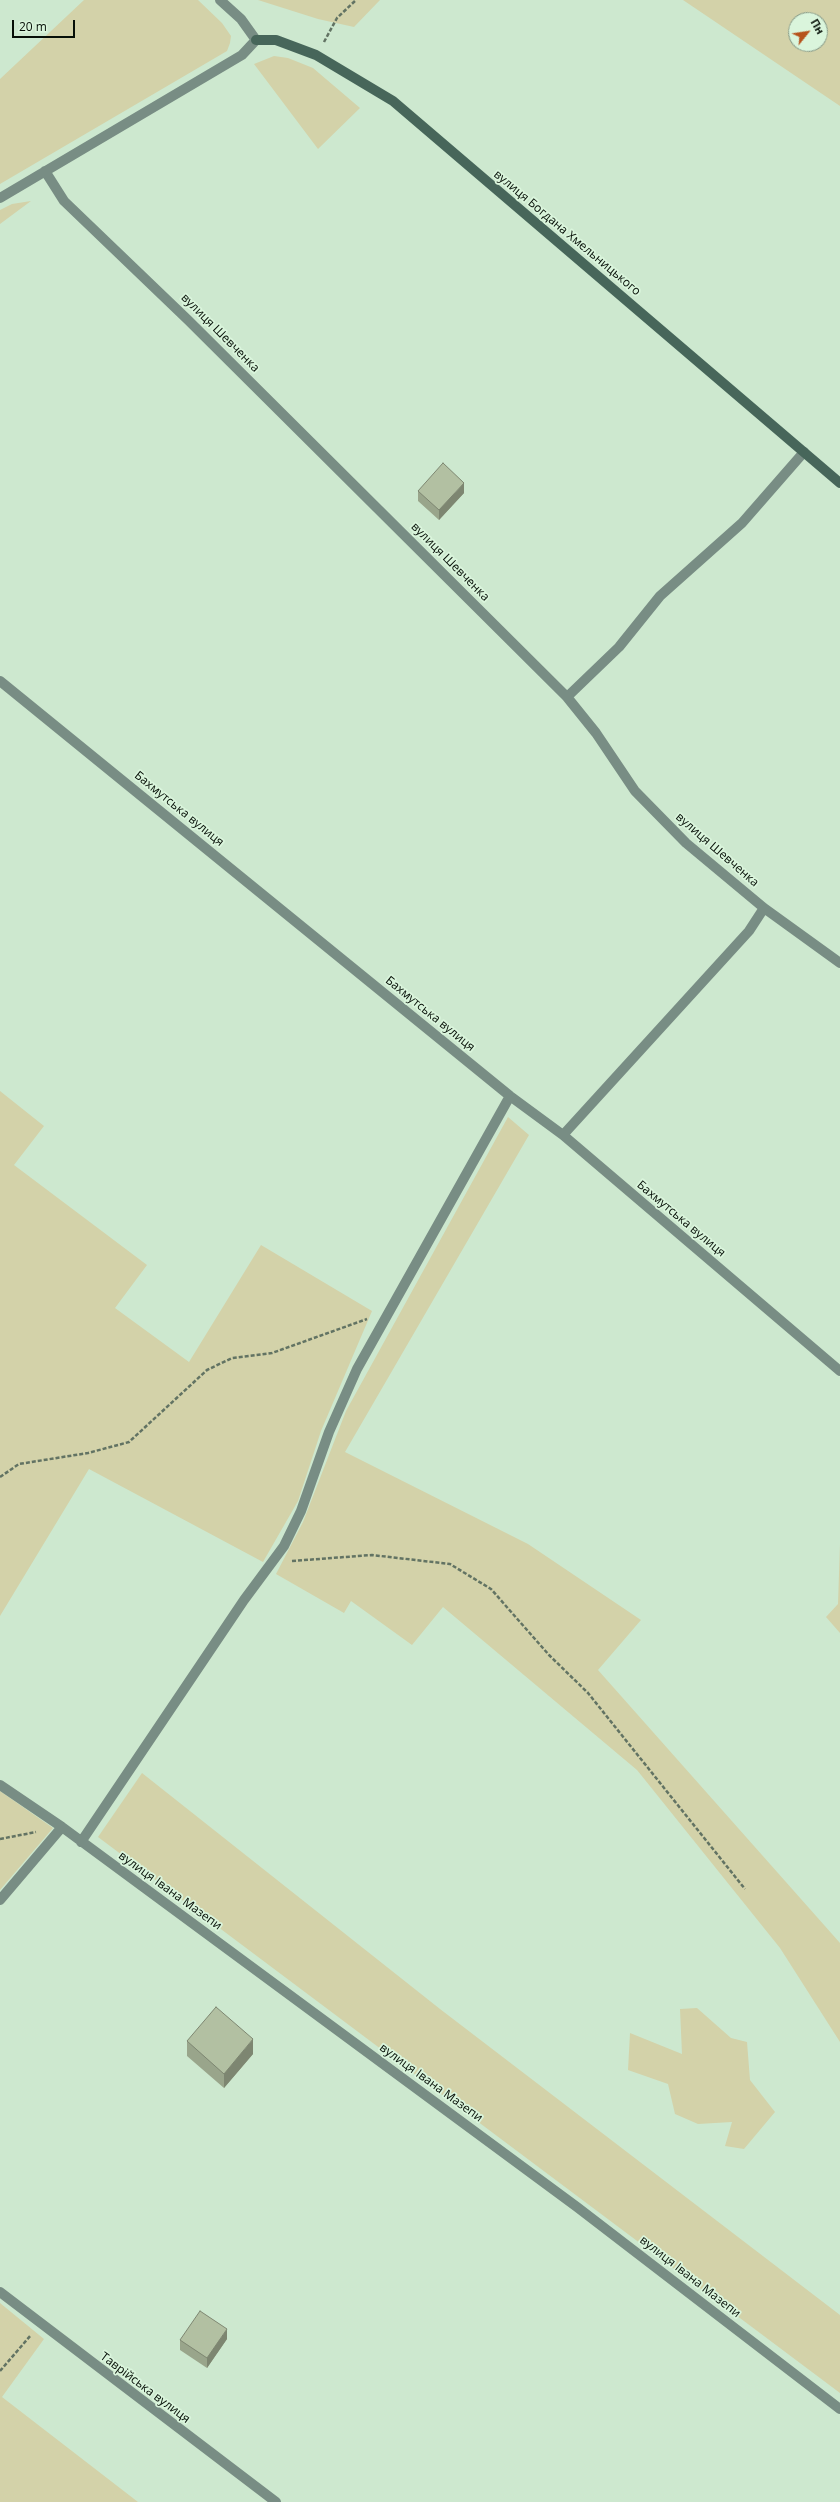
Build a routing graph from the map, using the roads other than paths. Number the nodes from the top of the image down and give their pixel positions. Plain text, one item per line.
1 (220, 0) edge
2 (256, 40) junction
3 (45, 171) junction
4 (0, 198) edge
5 (804, 452) junction
6 (840, 483) edge
7 (0, 680) edge
8 (567, 697) junction
9 (764, 908) junction
10 (840, 963) edge
11 (510, 1096) junction
12 (563, 1135) junction
13 (840, 1371) edge
14 (0, 1785) edge
15 (62, 1827) junction
16 (81, 1842) junction
17 (0, 1900) edge
18 (0, 2292) edge
19 (840, 2409) edge
20 (276, 2502) edge

1 - 2 street
2 - 3 street
2 - 5 street, вулиця Богдана Хмельницького
3 - 4 street
3 - 8 street, вулиця Шевченка
5 - 6 street, вулиця Богдана Хмельницького
5 - 8 street
7 - 11 street, Бахмутська вулиця
8 - 9 street, вулиця Шевченка
9 - 10 street, вулиця Шевченка
9 - 12 street
11 - 12 street, Бахмутська вулиця
11 - 16 street
12 - 13 street, Бахмутська вулиця
14 - 15 street, вулиця Івана Мазепи
15 - 16 street, вулиця Івана Мазепи
15 - 17 street
16 - 19 street, вулиця Івана Мазепи
18 - 20 street, Таврійська вулиця

